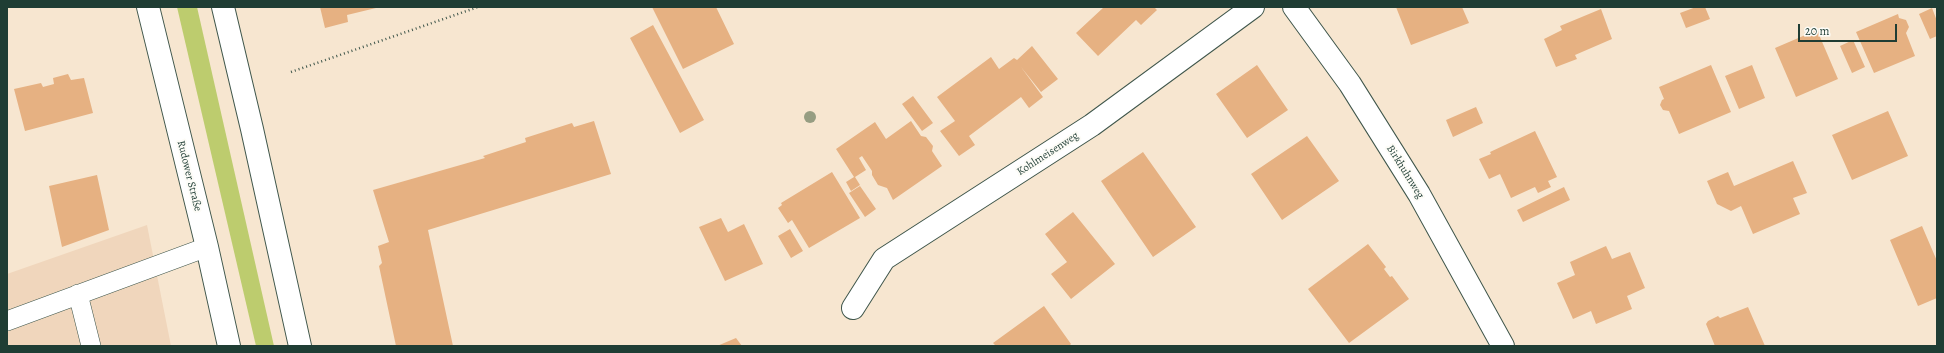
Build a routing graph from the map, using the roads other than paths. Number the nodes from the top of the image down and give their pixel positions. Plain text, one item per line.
1 (148, 7) edge
2 (223, 7) edge
3 (1253, 7) edge
4 (1294, 7) edge
5 (207, 247) junction
6 (78, 294) junction
7 (853, 308) dead end
8 (7, 321) edge
9 (91, 346) edge
10 (229, 346) edge
11 (300, 346) edge
12 (1503, 346) edge

1 - 5 street, Rudower Straße
2 - 11 street
3 - 7 street, Kohlmeisenweg
4 - 12 street, Birkhuhnweg
5 - 6 lane
5 - 10 street, Rudower Straße
6 - 8 lane
6 - 9 lane

